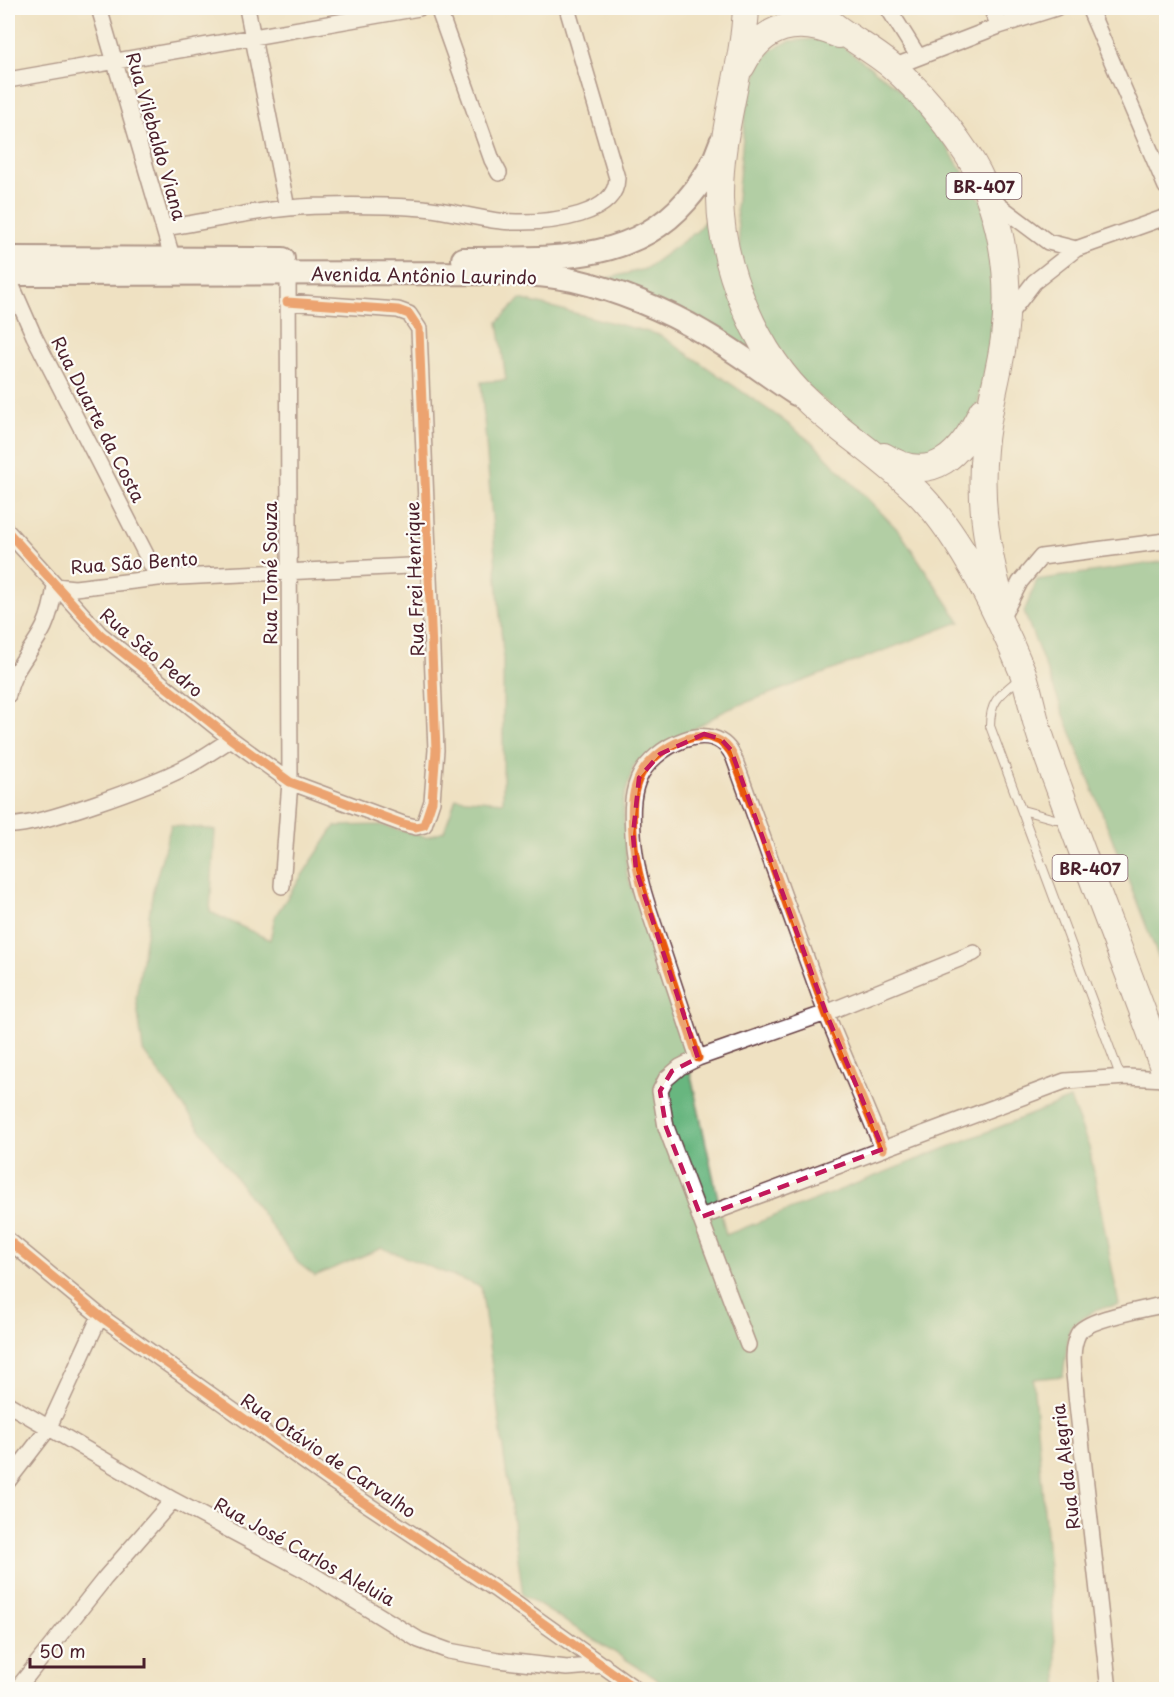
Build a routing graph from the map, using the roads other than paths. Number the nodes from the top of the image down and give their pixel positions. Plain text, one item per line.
1 (99, 8) edge
2 (247, 8) edge
3 (418, 8) edge
4 (438, 8) edge
5 (567, 8) edge
6 (746, 8) edge
7 (815, 8) edge
8 (888, 8) edge
9 (991, 8) edge
10 (1056, 8) edge
11 (1089, 8) edge
12 (999, 26) junction
13 (252, 35) junction
14 (852, 40) junction
15 (918, 56) junction
16 (115, 60) junction
17 (893, 67) junction
18 (8, 80) edge
19 (734, 82) junction
20 (724, 132) junction
21 (499, 173) dead end
22 (1167, 187) edge
23 (990, 199) junction
24 (287, 208) junction
25 (1167, 217) edge
26 (164, 228) junction
27 (1076, 249) junction
28 (8, 258) edge
29 (175, 267) junction
30 (288, 267) junction
31 (8, 276) edge
32 (287, 302) junction
33 (1006, 320) junction
34 (996, 382) junction
35 (809, 402) junction
36 (846, 432) junction
37 (8, 532) edge
38 (1167, 541) edge
39 (430, 566) junction
40 (288, 573) junction
41 (158, 578) junction
42 (55, 586) junction
43 (1004, 613) junction
44 (1020, 667) junction
45 (8, 695) edge
46 (231, 739) junction
47 (290, 782) junction
48 (1022, 810) junction
49 (1071, 819) junction
50 (8, 825) edge
51 (282, 886) dead end
52 (974, 953) dead end
53 (826, 1013) junction
54 (698, 1058) junction
55 (1121, 1078) junction
56 (1167, 1078) edge
57 (884, 1149) junction
58 (701, 1217) junction
59 (8, 1240) edge
60 (1167, 1304) edge
61 (100, 1316) junction
62 (748, 1345) dead end
63 (8, 1404) edge
64 (48, 1429) junction
65 (8, 1481) edge
66 (173, 1500) junction
67 (604, 1665) junction
68 (16, 1689) edge
69 (637, 1689) edge
70 (1109, 1689) edge

1 - 16 street, Rua Vilebaldo Viana
2 - 13 street
3 - 13 street
4 - 21 street
5 - 24 street
6 - 19 highway, BR-407
7 - 14 highway, BR-407
8 - 15 street
9 - 12 street
10 - 12 street
11 - 22 street
12 - 15 street
13 - 16 street
13 - 24 street
14 - 17 highway, BR-407
14 - 19 highway, BR-407
15 - 17 street
16 - 18 street
16 - 26 street, Rua Vilebaldo Viana
17 - 23 highway, BR-407
19 - 20 highway, BR-407
20 - 30 main road, Avenida Antônio Laurindo
20 - 35 highway, BR-407
23 - 27 street
23 - 33 highway, BR-407
24 - 26 street
25 - 27 street
26 - 29 street, Rua Vilebaldo Viana
27 - 33 street
28 - 29 main road, Avenida Antônio Laurindo
29 - 30 main road, Avenida Antônio Laurindo
29 - 31 main road, Avenida Antônio Laurindo
30 - 32 street, Rua Tomé Souza
30 - 35 main road, Avenida Antônio Laurindo
31 - 41 street, Rua Duarte da Costa
32 - 39 street, Rua Frei Henrique
32 - 40 street, Rua Tomé Souza
33 - 34 highway, BR-407
34 - 36 highway, BR-407
34 - 43 highway, BR-407
35 - 36 highway, BR-407
36 - 44 highway, BR-407
37 - 42 street, Rua São Pedro
38 - 43 street
39 - 40 street, Rua São Bento
39 - 47 street, Rua Frei Henrique
40 - 41 street, Rua São Bento
40 - 47 street, Rua Tomé Souza
41 - 42 street, Rua São Bento
42 - 45 street
42 - 46 street, Rua São Pedro
43 - 44 highway, BR-407
44 - 48 lane
44 - 49 highway, BR-407
46 - 47 street, Rua São Pedro
46 - 50 street
47 - 51 street, Rua Tomé Souza
48 - 49 lane
48 - 55 lane
49 - 56 highway, BR-407
52 - 53 street
53 - 54 street
53 - 54 street
53 - 57 street
54 - 58 street
55 - 56 street
55 - 57 street
57 - 58 street
58 - 62 street
59 - 61 street, Rua Otávio de Carvalho
60 - 70 street, Rua da Alegria
61 - 64 street
61 - 67 street, Rua Otávio de Carvalho
63 - 64 street, Rua José Carlos Aleluia
64 - 65 street
64 - 66 street, Rua José Carlos Aleluia
66 - 67 street, Rua José Carlos Aleluia
66 - 68 street
67 - 69 street, Rua Otávio de Carvalho

